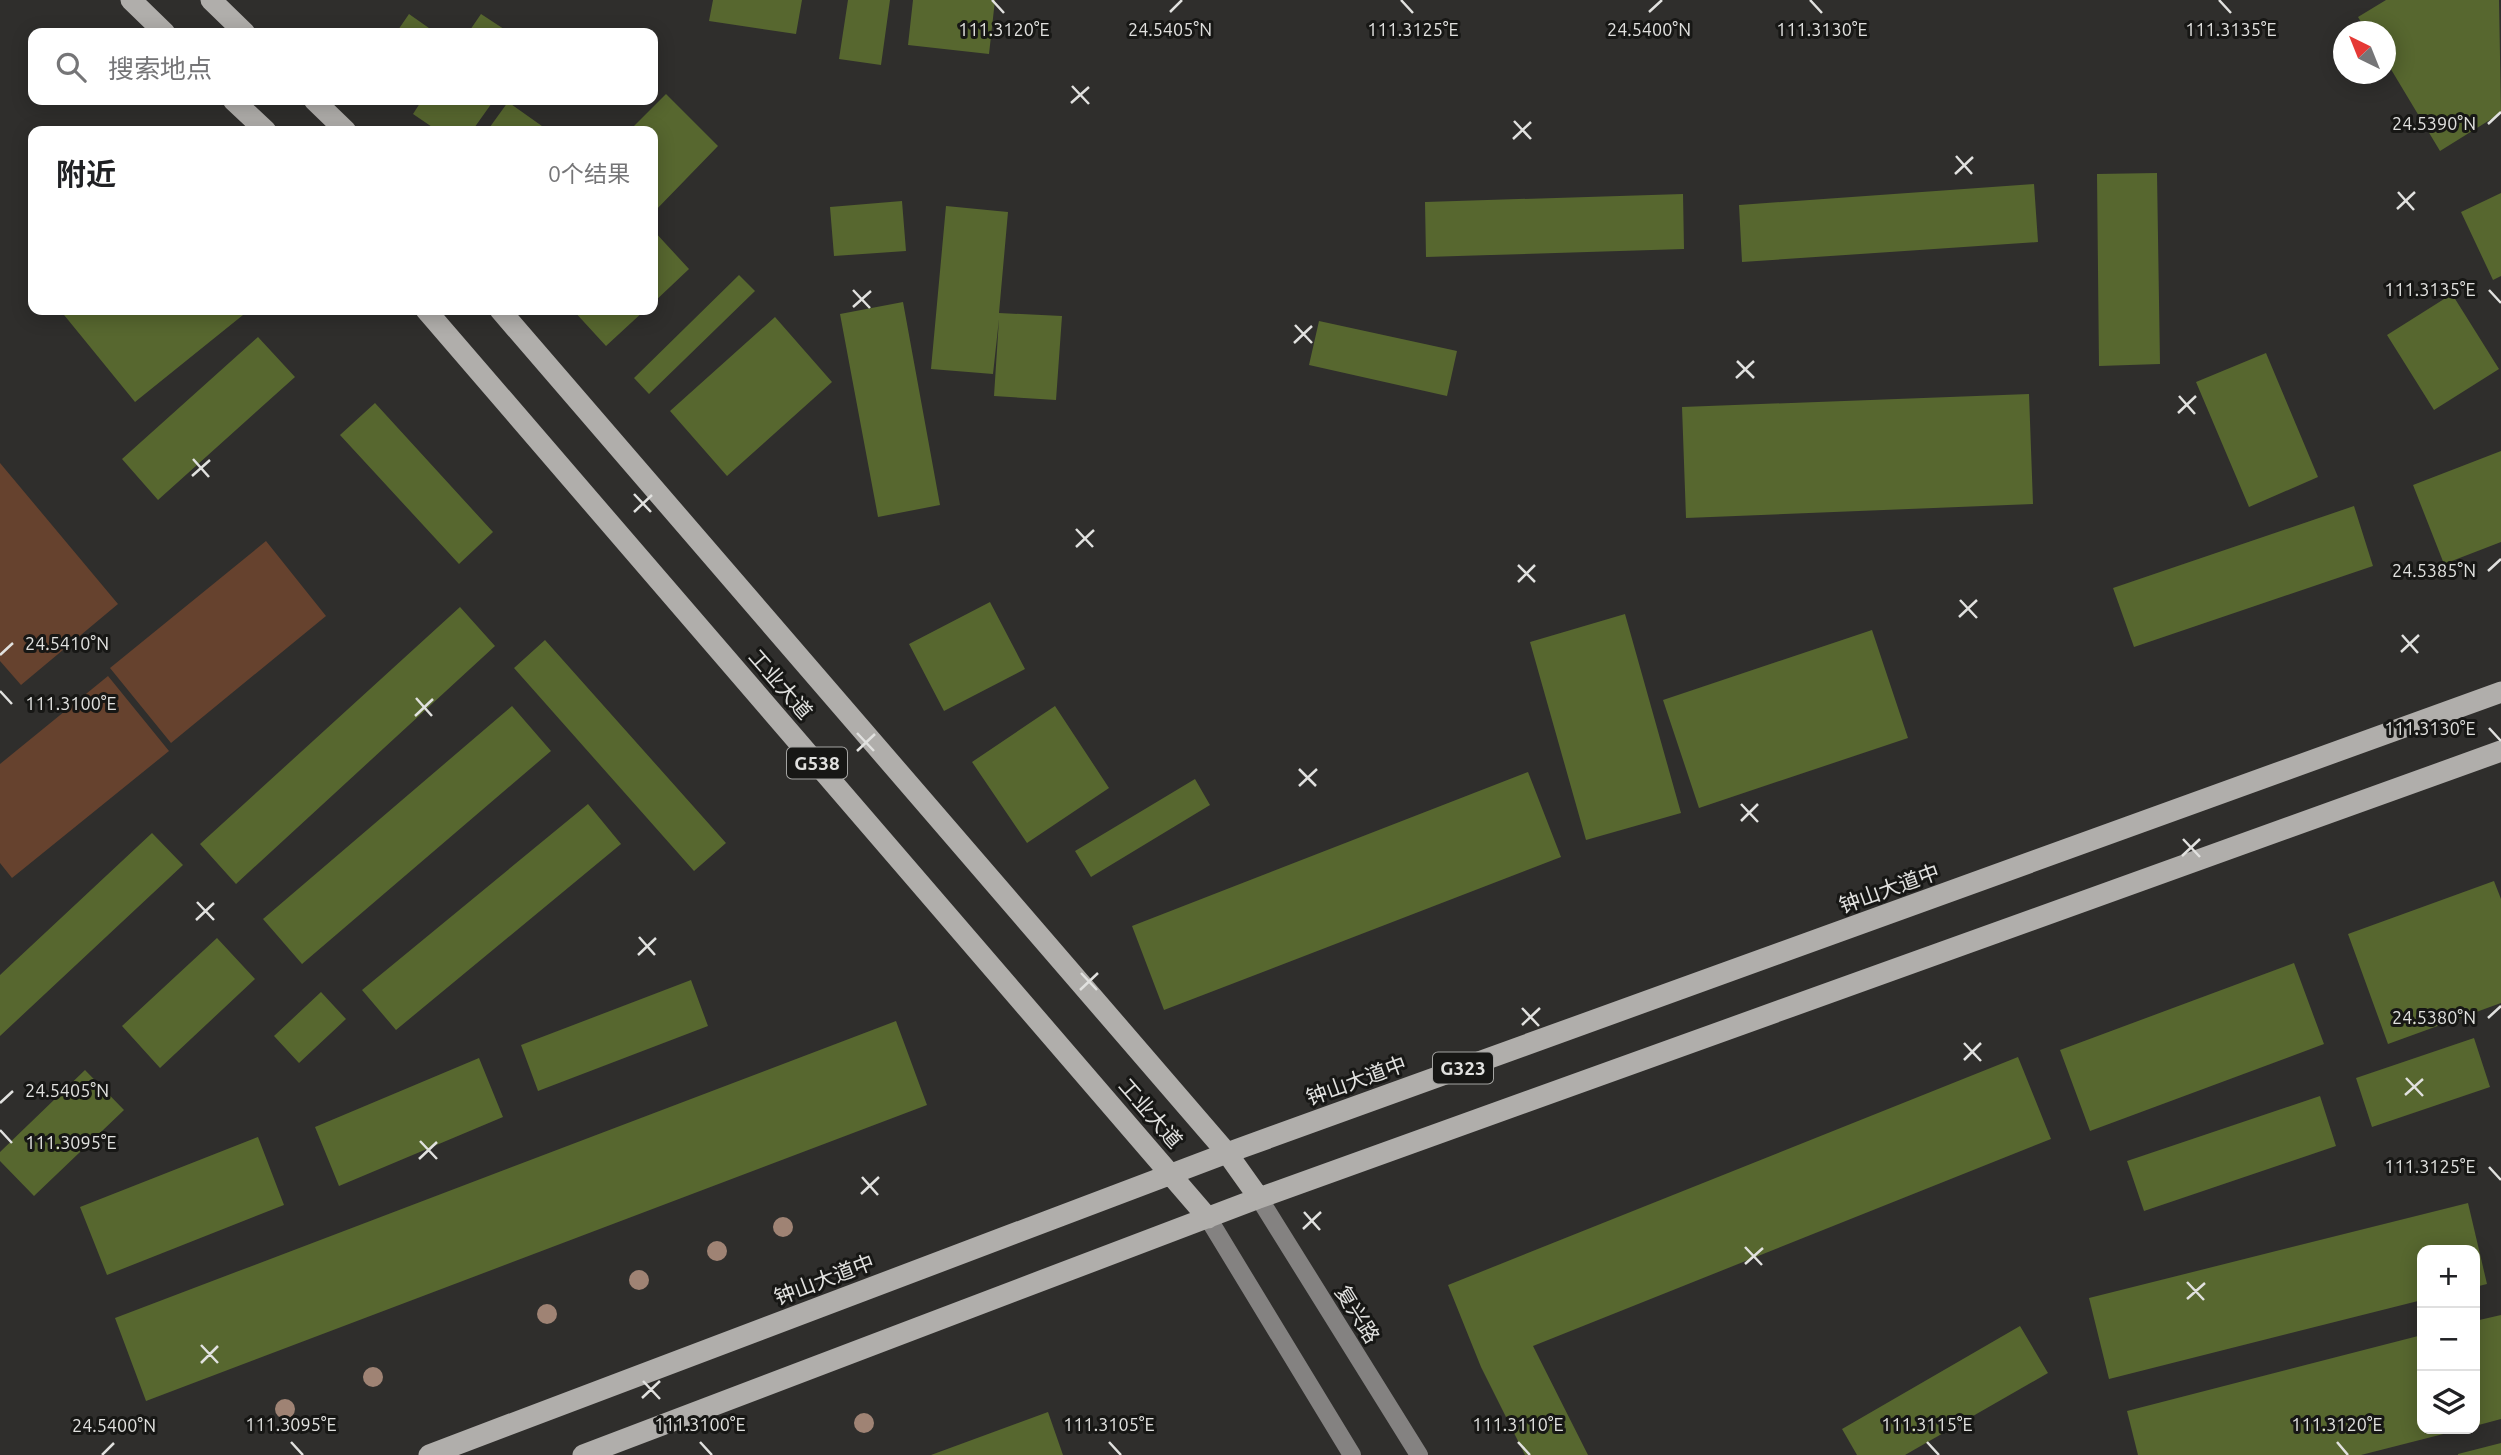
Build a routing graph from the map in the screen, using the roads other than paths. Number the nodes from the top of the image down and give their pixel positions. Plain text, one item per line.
1 (131, 0) edge
2 (211, 0) edge
3 (160, 28) edge
4 (240, 28) edge
5 (238, 105) edge
6 (319, 105) edge
7 (261, 126) edge
8 (341, 126) edge
9 (430, 315) edge
10 (504, 315) edge
11 (2501, 692) edge
12 (2501, 751) edge
13 (1227, 1153) junction
14 (1171, 1174) junction
15 (1259, 1198) junction
16 (1208, 1218) junction
17 (429, 1455) edge
18 (583, 1455) edge
19 (1352, 1455) edge
20 (1419, 1455) edge

1 - 3 highway
2 - 4 highway
5 - 7 highway
6 - 8 highway
9 - 14 highway, 工业大道 / G538
10 - 13 highway, 工业大道 / G538
11 - 13 highway, 钟山大道中 / G323
12 - 15 highway, G323
13 - 14 highway, 钟山大道中 / G323
13 - 15 highway, 工业大道 / G538
14 - 16 highway, 工业大道 / G538
14 - 17 highway, 钟山大道中 / G323
15 - 16 highway, G323
15 - 20 main road, 复兴路
16 - 18 highway, G323
16 - 19 main road

